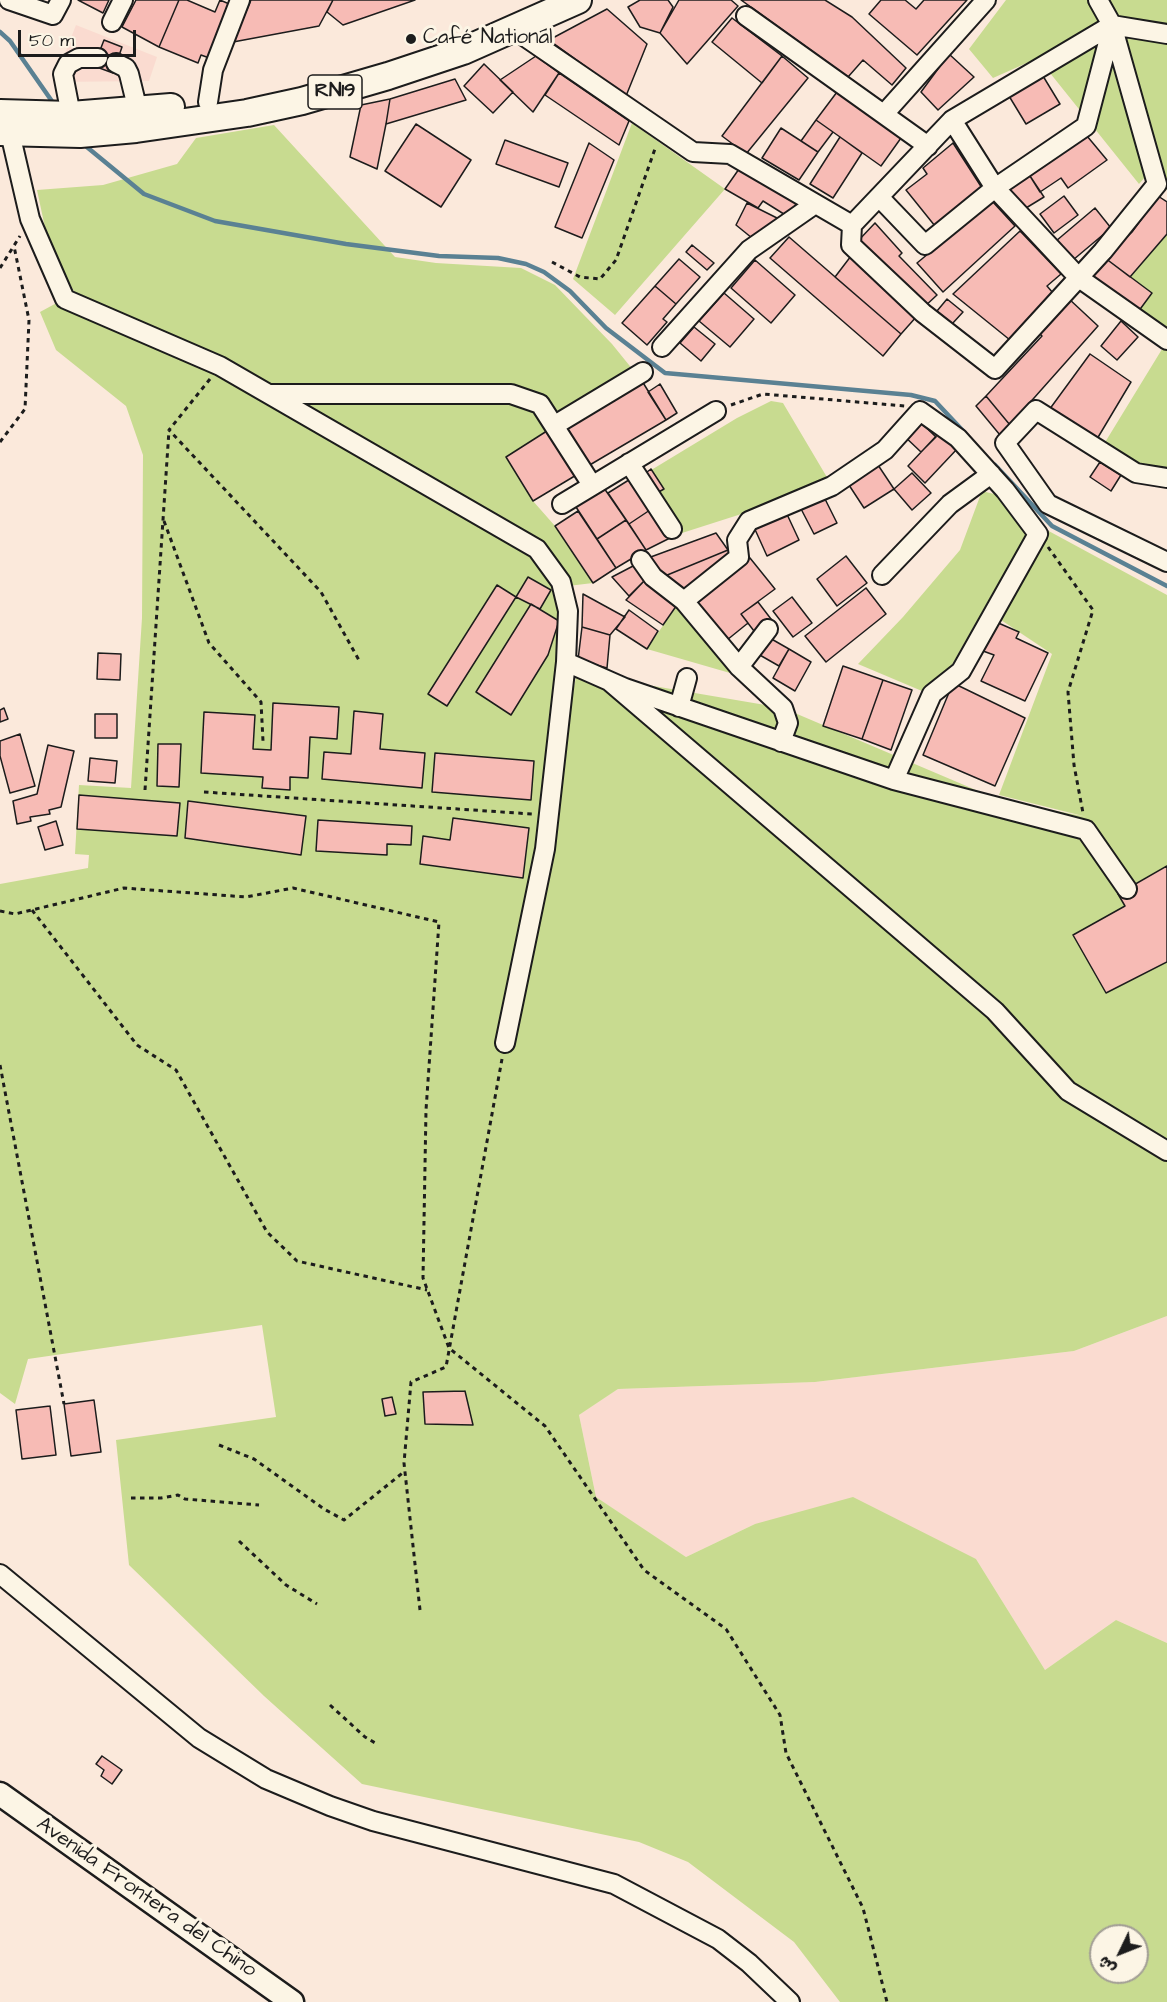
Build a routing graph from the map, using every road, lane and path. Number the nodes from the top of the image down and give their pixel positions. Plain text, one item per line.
1 (9, 0) edge
2 (61, 0) edge
3 (123, 0) edge
4 (240, 0) edge
5 (538, 0) edge
6 (578, 0) edge
7 (986, 0) edge
8 (1098, 0) edge
9 (746, 16) dead end
10 (112, 22) dead end
11 (1112, 25) junction
12 (515, 30) junction
13 (1167, 34) edge
14 (98, 57) dead end
15 (116, 63) dead end
16 (208, 102) junction
17 (138, 111) junction
18 (884, 114) junction
19 (952, 120) junction
20 (73, 121) junction
21 (4, 126) edge
22 (662, 131) junction
23 (928, 146) junction
24 (995, 188) junction
25 (879, 197) junction
26 (816, 204) junction
27 (30, 219) junction
28 (852, 225) junction
29 (14, 246) junction
30 (552, 262) dead end
31 (0, 268) edge
32 (1078, 278) junction
33 (1167, 340) edge
34 (662, 346) dead end
35 (220, 366) junction
36 (643, 372) dead end
37 (268, 394) junction
38 (716, 411) joint
39 (921, 411) junction
40 (555, 425) junction
41 (169, 430) junction
42 (0, 442) edge
43 (628, 463) junction
44 (991, 474) junction
45 (1167, 478) edge
46 (592, 485) junction
47 (562, 504) dead end
48 (163, 519) junction
49 (672, 529) dead end
50 (1038, 534) junction
51 (641, 560) dead end
52 (1167, 562) edge
53 (882, 575) dead end
54 (684, 602) junction
55 (768, 629) dead end
56 (360, 662) dead end
57 (566, 662) junction
58 (739, 668) junction
59 (687, 678) dead end
60 (609, 681) junction
61 (679, 707) junction
62 (263, 741) dead end
63 (781, 742) junction
64 (894, 780) junction
65 (145, 790) dead end
66 (204, 792) dead end
67 (549, 816) junction
68 (1086, 830) junction
69 (1127, 889) dead end
70 (32, 910) junction
71 (0, 911) edge
72 (505, 1043) joint
73 (0, 1065) edge
74 (1167, 1151) edge
75 (427, 1290) junction
76 (449, 1348) junction
77 (64, 1404) dead end
78 (219, 1445) dead end
79 (405, 1471) junction
80 (131, 1498) dead end
81 (259, 1505) dead end
82 (239, 1541) dead end
83 (0, 1574) edge
84 (317, 1604) dead end
85 (420, 1610) dead end
86 (330, 1705) dead end
87 (377, 1744) dead end
88 (0, 1794) edge
89 (291, 2002) edge
90 (790, 2002) edge
91 (886, 2002) edge

1 - 2 street
3 - 10 street
4 - 16 street
5 - 16 highway, RN19
6 - 12 highway, RN19
7 - 18 street
8 - 11 street
9 - 18 street
11 - 13 street
11 - 19 street
11 - 24 street
11 - 32 street
12 - 20 highway, RN19
12 - 22 street
14 - 20 street
15 - 17 street
16 - 17 highway, RN19
17 - 20 highway, RN19
18 - 23 street
19 - 23 street
19 - 24 street
20 - 21 highway, RN19
21 - 27 street
22 - 26 street
22 - 30 path
23 - 25 street
24 - 25 street
24 - 32 street
25 - 28 street
26 - 28 street
26 - 34 street
27 - 29 path
27 - 35 street
28 - 32 street
29 - 31 path
29 - 42 path
32 - 33 street
35 - 37 street
35 - 41 path
36 - 40 street
37 - 40 street
37 - 57 street
38 - 39 path
38 - 43 street
39 - 44 street
39 - 54 street
40 - 46 street
41 - 48 path
41 - 56 path
43 - 46 street
43 - 49 street
44 - 50 street
44 - 53 street
45 - 52 street
46 - 47 street
48 - 62 path
48 - 65 path
50 - 64 street
50 - 68 path
51 - 54 street
54 - 58 street
55 - 58 street
57 - 60 street
57 - 67 street
58 - 63 street
59 - 61 street
60 - 61 street
60 - 74 street
61 - 63 street
63 - 64 street
64 - 68 street
66 - 67 path
67 - 72 street
68 - 69 street
70 - 71 path
70 - 75 path
70 - 75 path
72 - 76 path
73 - 77 path
75 - 76 path
76 - 79 path
76 - 91 path
78 - 79 path
79 - 85 path
80 - 81 path
82 - 84 path
83 - 90 street
86 - 87 path
88 - 89 main road, Avenida Frontera del Chino

